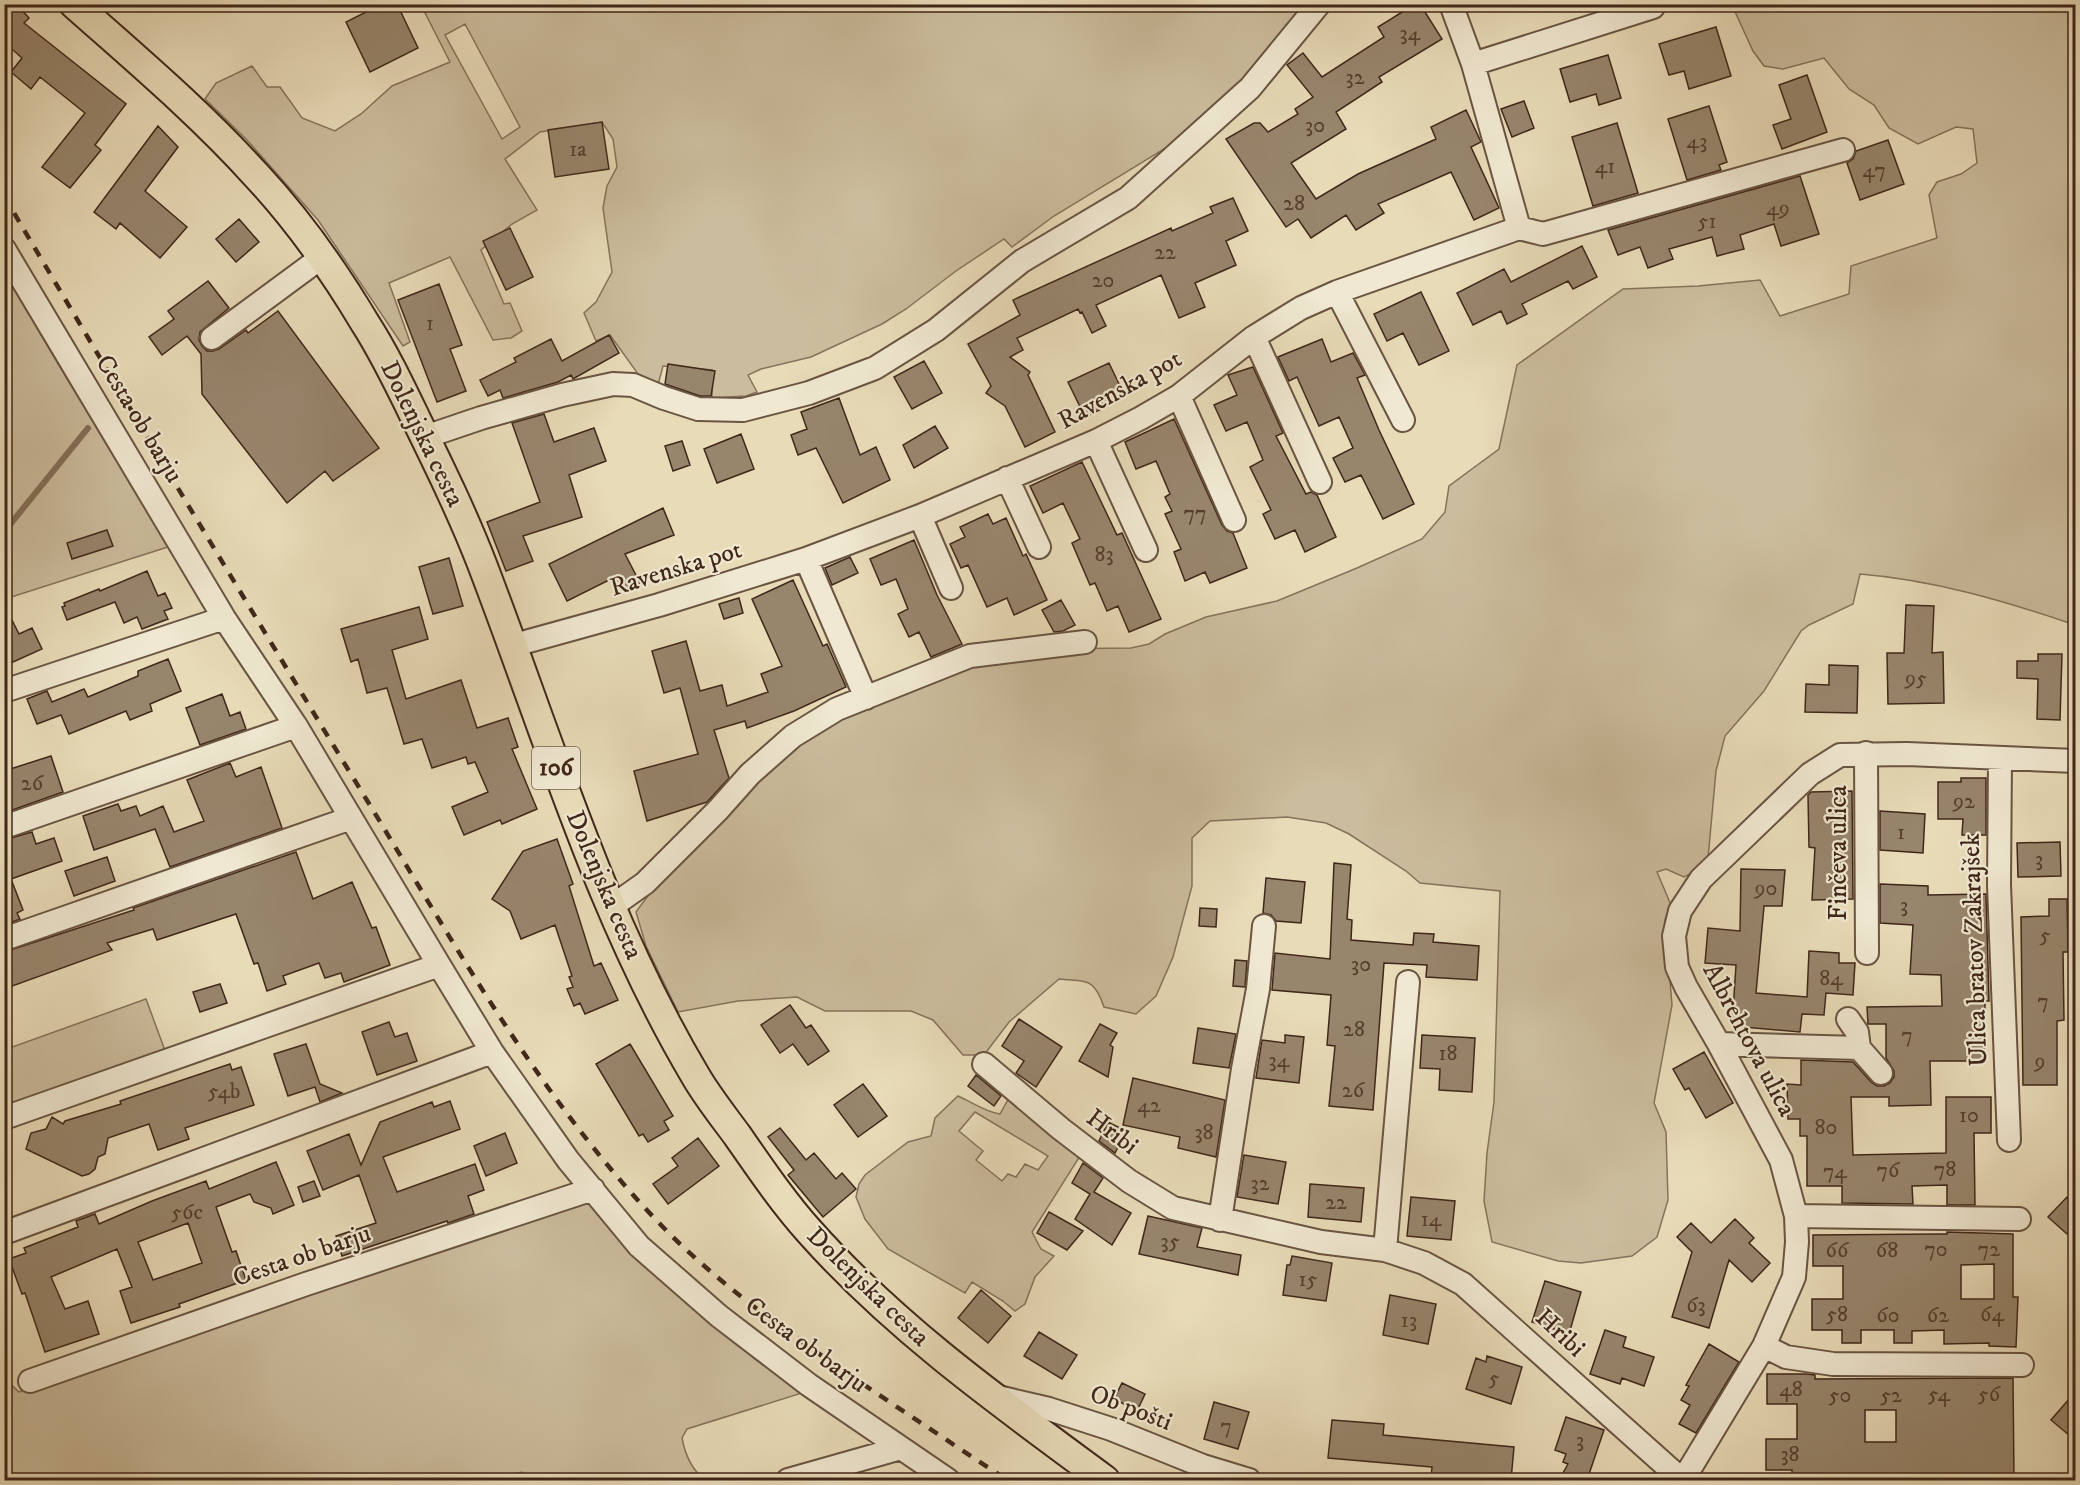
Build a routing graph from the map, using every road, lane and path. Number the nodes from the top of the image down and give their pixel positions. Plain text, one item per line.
1 (74, 4) edge
2 (1319, 4) edge
3 (1451, 4) edge
4 (1656, 5) edge
5 (1473, 64) junction
6 (1843, 150) dead end
7 (1519, 228) junction
8 (4, 249) edge
9 (322, 258) junction
10 (1337, 292) junction
11 (1254, 337) junction
12 (212, 338) dead end
13 (1179, 396) junction
14 (1403, 420) dead end
15 (425, 437) junction
16 (1096, 441) junction
17 (1007, 478) junction
18 (1320, 482) dead end
19 (920, 516) junction
20 (1234, 520) dead end
21 (1039, 547) dead end
22 (1146, 550) dead end
23 (806, 559) junction
24 (951, 588) dead end
25 (224, 618) junction
26 (1085, 642) dead end
27 (511, 646) junction
28 (4, 691) edge
29 (866, 698) junction
30 (296, 726) junction
31 (1866, 753) junction
32 (2000, 758) junction
33 (2076, 762) edge
34 (351, 818) junction
35 (4, 827) edge
36 (611, 907) junction
37 (1264, 926) dead end
38 (4, 939) edge
39 (1867, 953) dead end
40 (439, 966) junction
41 (1408, 982) dead end
42 (1848, 1019) dead end
43 (1719, 1044) junction
44 (1859, 1048) junction
45 (492, 1052) junction
46 (984, 1064) dead end
47 (1881, 1073) dead end
48 (4, 1118) edge
49 (2009, 1140) dead end
50 (593, 1189) junction
51 (1796, 1216) junction
52 (2019, 1219) dead end
53 (1220, 1220) junction
54 (4, 1233) edge
55 (1385, 1250) junction
56 (1764, 1346) junction
57 (2022, 1365) dead end
58 (30, 1381) dead end
59 (991, 1395) junction
60 (901, 1448) junction
61 (788, 1480) edge
62 (948, 1480) edge
63 (1106, 1480) edge
64 (1249, 1480) edge
65 (1683, 1480) edge

1 - 9 main road, Dolenjska cesta / 106
2 - 15 street
3 - 5 street
4 - 5 street
5 - 7 street
6 - 7 street
7 - 10 street, Ravenska pot
8 - 25 street, Cesta ob barju
9 - 12 street
9 - 15 main road, Dolenjska cesta / 106
10 - 11 street, Ravenska pot
10 - 14 street
11 - 13 street, Ravenska pot
11 - 18 street
13 - 16 street, Ravenska pot
13 - 20 street
15 - 27 main road, Dolenjska cesta / 106
16 - 17 street, Ravenska pot
16 - 22 street
17 - 19 street, Ravenska pot
17 - 21 street
19 - 23 street, Ravenska pot
19 - 24 street
23 - 27 street, Ravenska pot
23 - 29 street
25 - 28 street
25 - 30 street, Cesta ob barju
26 - 29 street
27 - 36 main road, Dolenjska cesta / 106
29 - 36 street
30 - 34 street, Cesta ob barju
30 - 35 street
31 - 32 street, Albrehtova ulica
31 - 39 street, Finčeva ulica
31 - 43 street, Albrehtova ulica
32 - 33 street, Albrehtova ulica
32 - 49 street, Ulica bratov Zakrajšek
34 - 38 street
34 - 40 street, Cesta ob barju
36 - 59 main road, Dolenjska cesta / 106
37 - 53 street
40 - 45 street, Cesta ob barju
40 - 48 street
41 - 55 street
42 - 44 street
43 - 44 street
43 - 51 street, Albrehtova ulica
44 - 47 street
45 - 50 street, Cesta ob barju
45 - 54 street
46 - 53 street, Hribi
50 - 58 street, Cesta ob barju
50 - 60 street, Cesta ob barju
51 - 52 street
51 - 56 street, Albrehtova ulica
53 - 55 street, Hribi
55 - 65 street, Hribi
56 - 57 street
56 - 65 street, Albrehtova ulica
59 - 63 main road, Dolenjska cesta / 106
59 - 64 street, Ob pošti
60 - 61 street
60 - 62 street, Cesta ob barju

